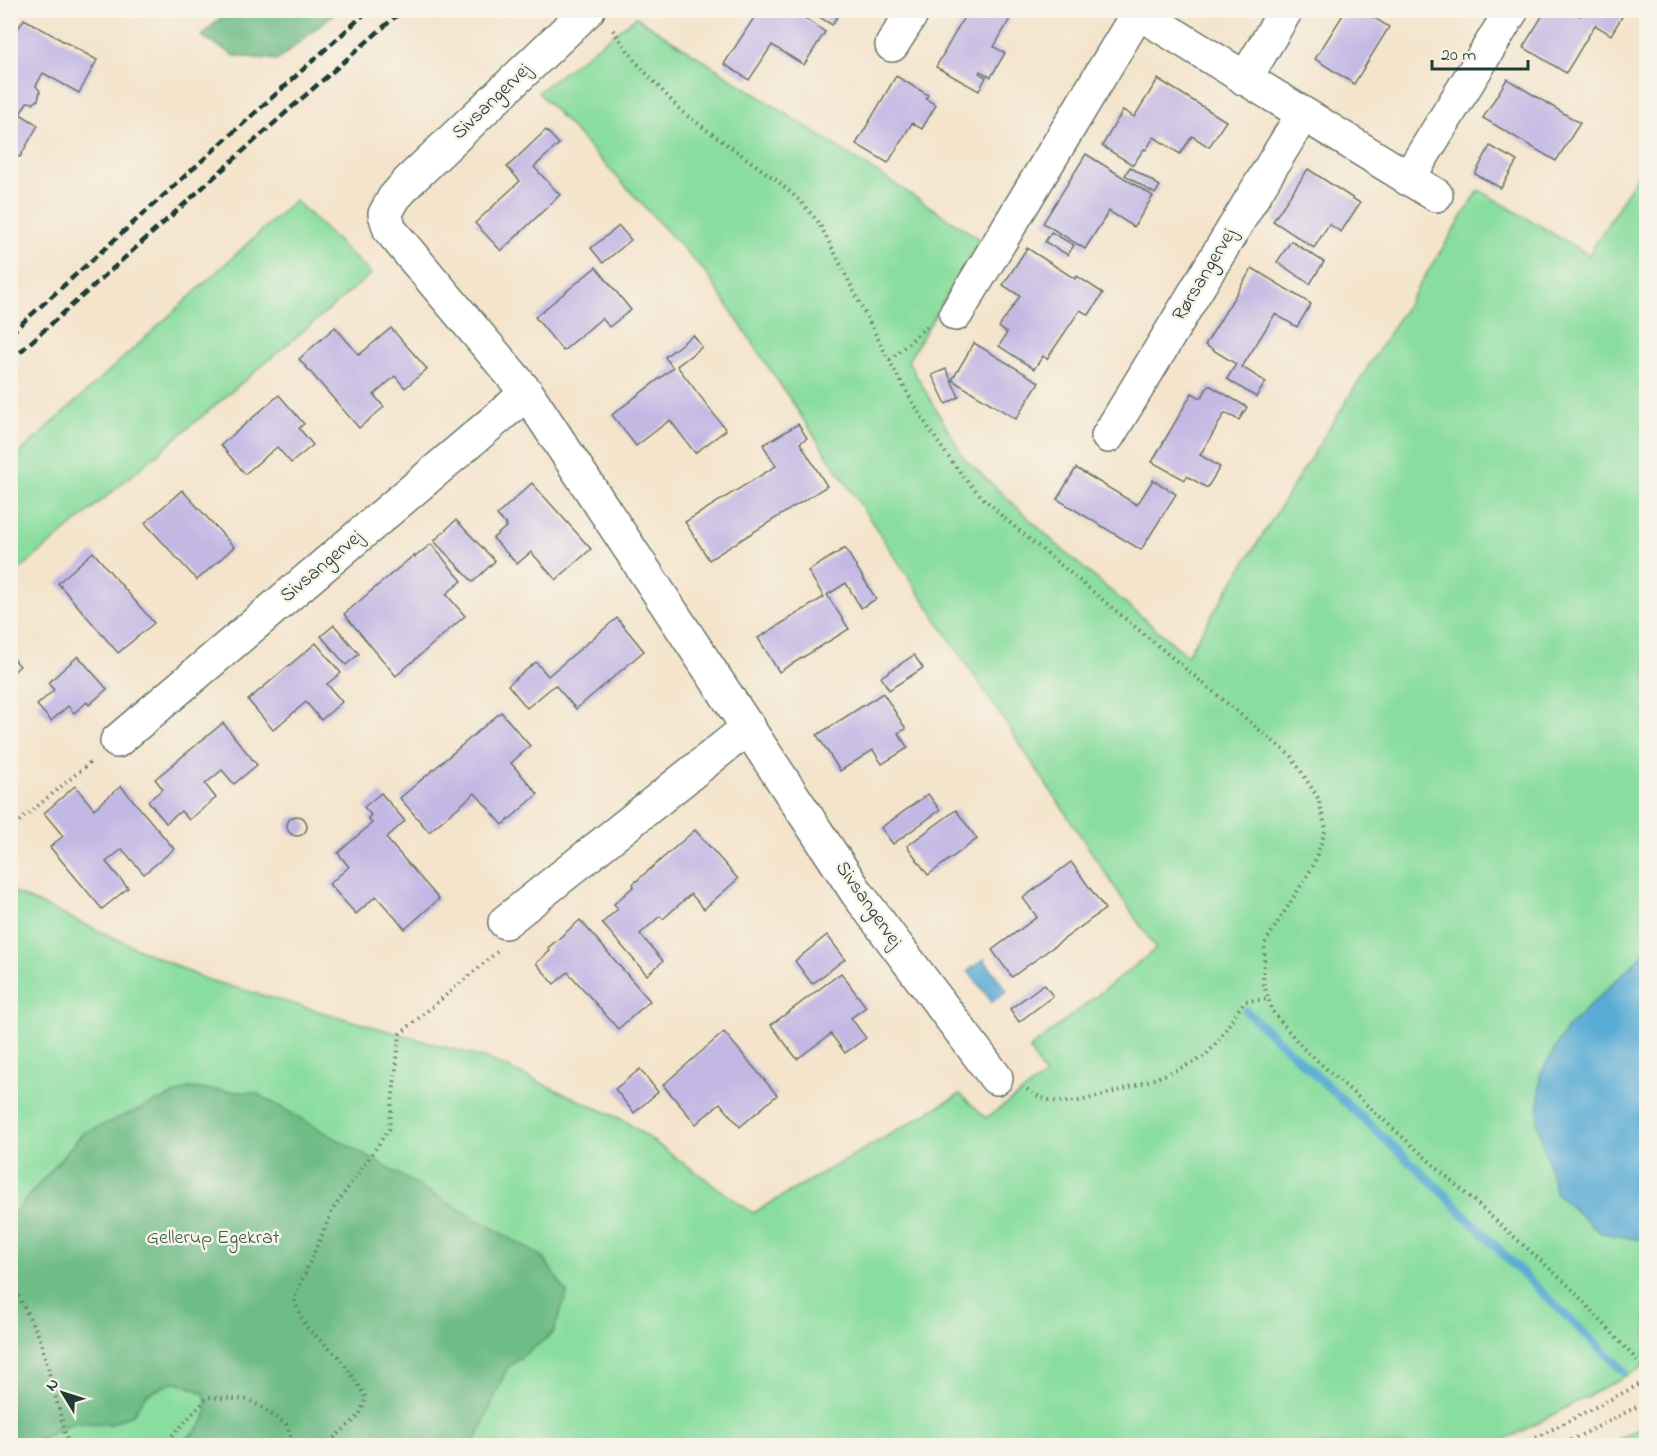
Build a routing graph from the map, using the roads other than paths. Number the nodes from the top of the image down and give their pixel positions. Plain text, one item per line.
1 (914, 10) edge
2 (1286, 10) edge
3 (1512, 10) edge
4 (1136, 12) edge
5 (599, 19) edge
6 (892, 45) dead end
7 (1245, 79) junction
8 (1303, 114) junction
9 (956, 314) road end
10 (527, 393) junction
11 (1108, 436) dead end
12 (749, 727) junction
13 (117, 741) road end
14 (504, 922) road end
15 (996, 1078) road end

1 - 6 street
2 - 7 street
3 - 8 street
4 - 7 street
4 - 9 street
5 - 10 street, Sivsangervej
7 - 8 street
8 - 11 street, Rørsangervej
10 - 12 street, Sivsangervej
10 - 13 street, Sivsangervej
12 - 14 street
12 - 15 street, Sivsangervej

